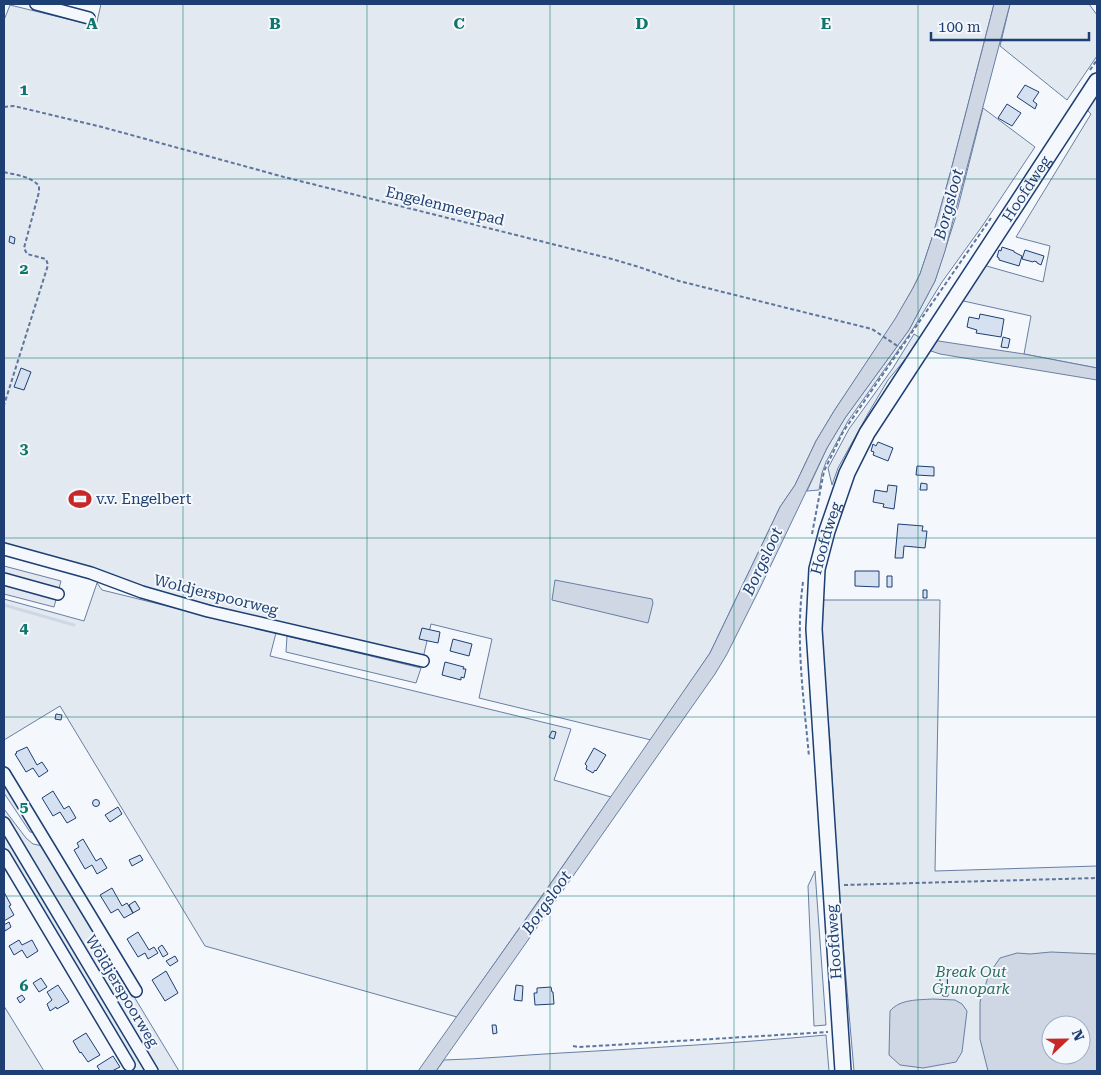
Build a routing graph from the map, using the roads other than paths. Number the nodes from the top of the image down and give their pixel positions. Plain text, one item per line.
1 (36, 4) edge
2 (89, 18) dead end
3 (1097, 81) edge
4 (4, 549) edge
5 (4, 579) edge
6 (58, 594) dead end
7 (423, 661) dead end
8 (4, 773) edge
9 (4, 823) edge
10 (4, 855) edge
11 (136, 992) dead end
12 (130, 1065) dead end
13 (152, 1071) edge
14 (843, 1071) edge

1 - 2 street
3 - 14 main road, Hoofdweg
4 - 7 street, Woldjerspoorweg
5 - 6 street
8 - 11 street, Woldjerspoorweg
9 - 13 street, Woldjerspoorweg
10 - 12 street, Woldjerspoorweg

